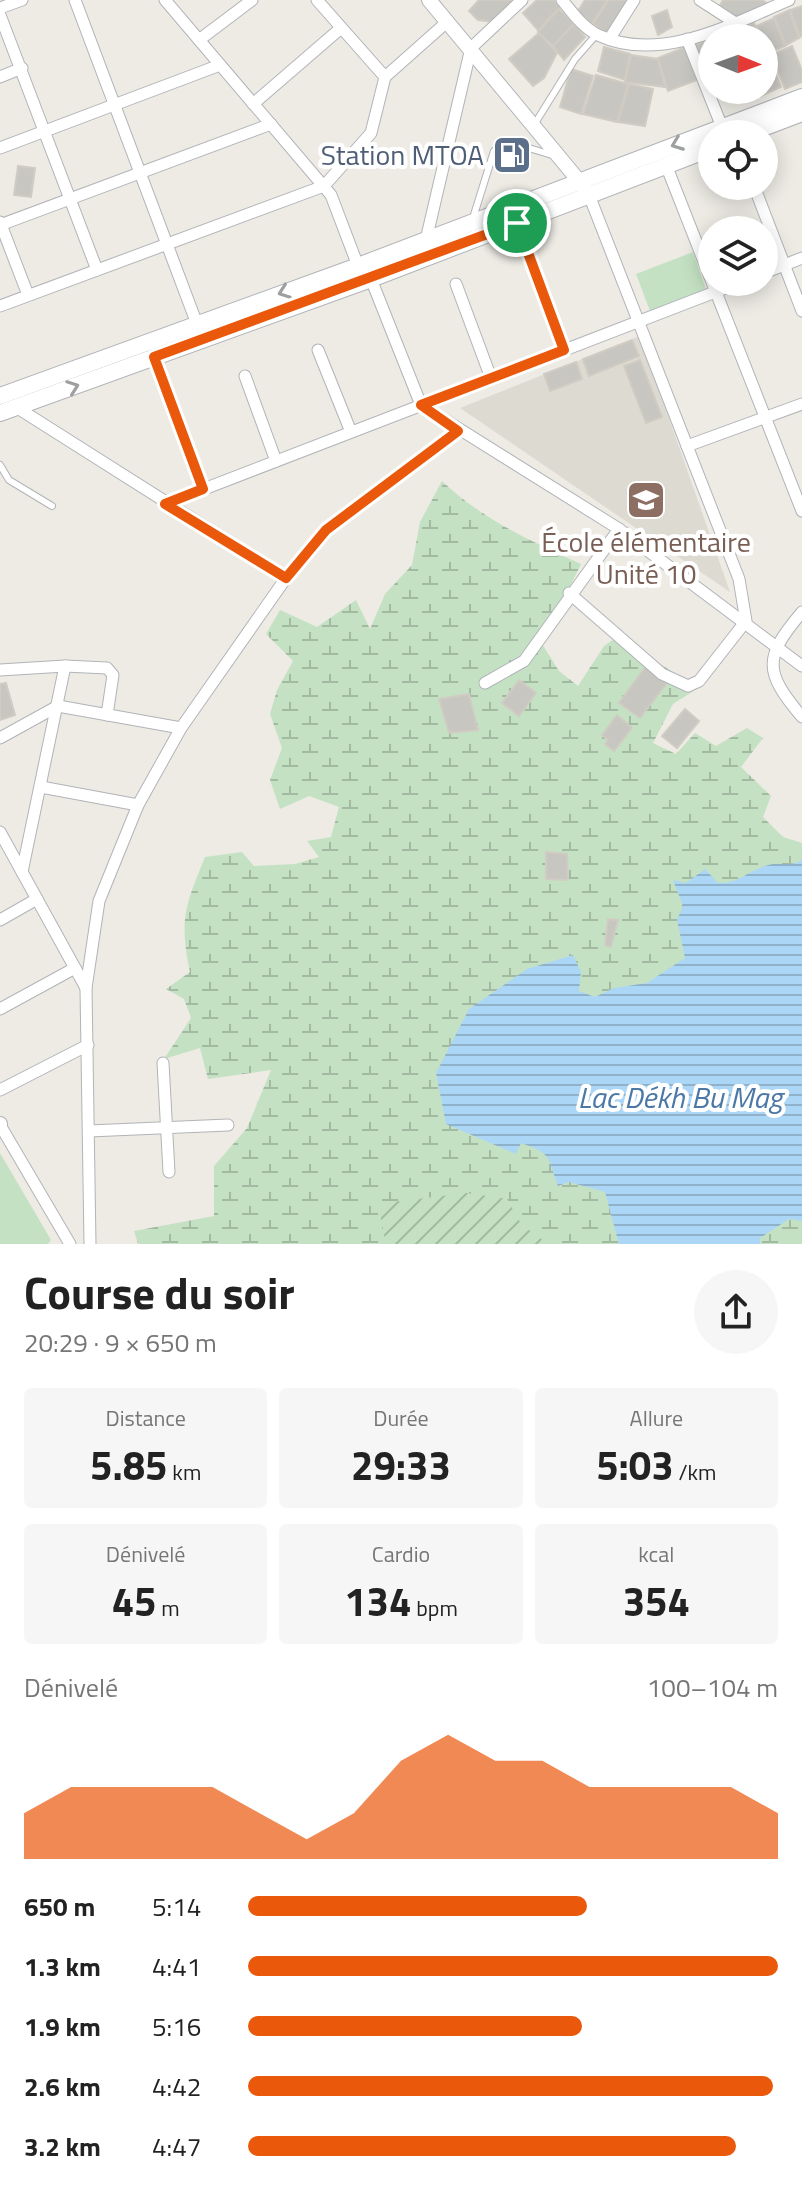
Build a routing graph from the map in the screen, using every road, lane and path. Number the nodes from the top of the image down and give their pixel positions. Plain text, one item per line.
1 (22, 0) edge
2 (75, 0) edge
3 (165, 0) edge
4 (252, 0) edge
5 (317, 0) edge
6 (429, 0) edge
7 (522, 0) edge
8 (562, 0) edge
9 (634, 0) edge
10 (700, 0) edge
11 (789, 0) edge
12 (0, 8) edge
13 (0, 15) edge
14 (448, 21) junction
15 (734, 22) junction
16 (341, 28) junction
17 (597, 34) junction
18 (610, 38) junction
19 (687, 39) junction
20 (199, 40) junction
21 (471, 48) junction
22 (220, 65) junction
23 (22, 68) junction
24 (0, 77) edge
25 (385, 77) junction
26 (802, 97) edge
27 (253, 104) junction
28 (115, 105) junction
29 (802, 113) edge
30 (719, 120) edge
31 (741, 120) edge
32 (778, 122) edge
33 (271, 124) junction
34 (534, 125) junction
35 (45, 131) junction
36 (698, 138) edge
37 (0, 148) edge
38 (698, 153) edge
39 (560, 157) junction
40 (666, 165) junction
41 (140, 173) junction
42 (324, 186) junction
43 (585, 188) junction
44 (71, 199) junction
45 (759, 200) edge
46 (472, 222) junction
47 (517, 223) junction
48 (0, 224) edge
49 (426, 240) junction
50 (167, 244) junction
51 (698, 246) edge
52 (802, 258) edge
53 (784, 265) junction
54 (358, 266) junction
55 (778, 267) edge
56 (97, 270) junction
57 (371, 279) junction
58 (456, 284) dead end
59 (28, 295) junction
60 (705, 296) edge
61 (718, 296) edge
62 (0, 306) edge
63 (802, 311) edge
64 (639, 321) junction
65 (197, 324) junction
66 (318, 350) dead end
67 (564, 350) junction
68 (154, 357) junction
69 (245, 376) dead end
70 (491, 378) junction
71 (0, 396) edge
72 (802, 404) edge
73 (421, 405) junction
74 (8, 410) edge
75 (765, 418) junction
76 (458, 431) junction
77 (351, 432) junction
78 (687, 446) junction
79 (276, 461) junction
80 (0, 465) edge
81 (203, 489) junction
82 (165, 504) junction
83 (52, 506) dead end
84 (802, 511) edge
85 (619, 529) junction
86 (286, 578) junction
87 (569, 593) junction
88 (802, 612) edge
89 (746, 621) junction
90 (776, 643) junction
91 (65, 666) junction
92 (802, 666) edge
93 (0, 670) edge
94 (485, 683) dead end
95 (58, 706) junction
96 (107, 715) junction
97 (802, 717) edge
98 (181, 728) junction
99 (0, 738) edge
100 (41, 787) junction
101 (138, 805) junction
102 (0, 832) edge
103 (22, 872) junction
104 (37, 899) junction
105 (0, 920) edge
106 (75, 968) junction
107 (86, 988) junction
108 (0, 1009) edge
109 (88, 1045) junction
110 (163, 1063) dead end
111 (0, 1090) edge
112 (0, 1125) edge
113 (228, 1125) dead end
114 (166, 1128) junction
115 (89, 1131) junction
116 (169, 1172) dead end
117 (64, 1241) edge
118 (90, 1244) edge

1 - 12 street
2 - 28 street
3 - 20 street
4 - 20 street
5 - 16 street
6 - 14 street
7 - 21 street
8 - 17 street
9 - 18 street
10 - 15 street
11 - 15 street
13 - 23 street
14 - 21 street
14 - 25 street
15 - 19 street
16 - 25 street
16 - 27 street
17 - 18 street
17 - 34 lane
18 - 19 street
19 - 30 street
20 - 22 street
21 - 34 street
21 - 49 street
22 - 27 street
22 - 28 street
23 - 24 street
23 - 35 street
25 - 42 street
26 - 31 main road
27 - 33 street
28 - 35 street
28 - 41 street
29 - 32 main road
33 - 41 street
33 - 42 street
34 - 39 street
35 - 37 street
35 - 44 street
36 -> 43 main road
38 - 40 main road
39 - 43 street
39 - 46 lane
40 - 43 main road
40 - 51 street
41 - 44 street
41 - 50 street
42 - 50 street
42 - 54 street
43 - 46 main road
43 - 47 main road
43 - 64 street
44 - 48 street
44 - 56 street
45 - 53 street
46 - 49 main road
47 - 57 main road
47 - 67 street
48 - 59 street
49 - 54 main road
50 - 56 street
50 - 65 street
52 - 53 street
53 - 55 street
53 - 63 street
54 -> 65 main road
56 - 59 street
57 - 68 main road
57 - 73 street
58 - 70 street
59 - 62 street
60 - 64 street
61 - 75 street
64 - 67 street
64 - 78 street
65 - 71 main road
66 - 77 street
67 - 70 street
74 -> 68 main road
68 - 81 street
69 - 79 street
70 - 73 street
72 - 75 street
73 - 76 street
73 - 77 street
74 - 82 street
75 - 78 street
75 - 84 street
76 - 85 street
76 - 86 street
77 - 79 street
78 - 89 street
79 - 81 street
80 - 83 lane
81 - 82 street
82 - 86 street
85 - 87 street
85 - 89 street
86 - 98 street
87 - 89 street
87 - 94 street
88 - 90 street
89 - 90 street
90 - 92 street
90 - 97 street
91 - 93 street
91 - 95 street
91 - 96 street
95 - 96 street
95 - 99 street
95 - 100 street
96 - 98 street
98 - 101 street
100 - 101 street
100 - 103 street
101 - 107 street
102 - 103 street
103 - 104 street
104 - 105 street
104 - 106 street
106 - 107 street
106 - 108 street
107 - 109 street
109 - 111 street
109 - 115 street
110 - 114 street
112 - 117 street
113 - 114 street
114 - 115 street
114 - 116 street
115 - 118 street

